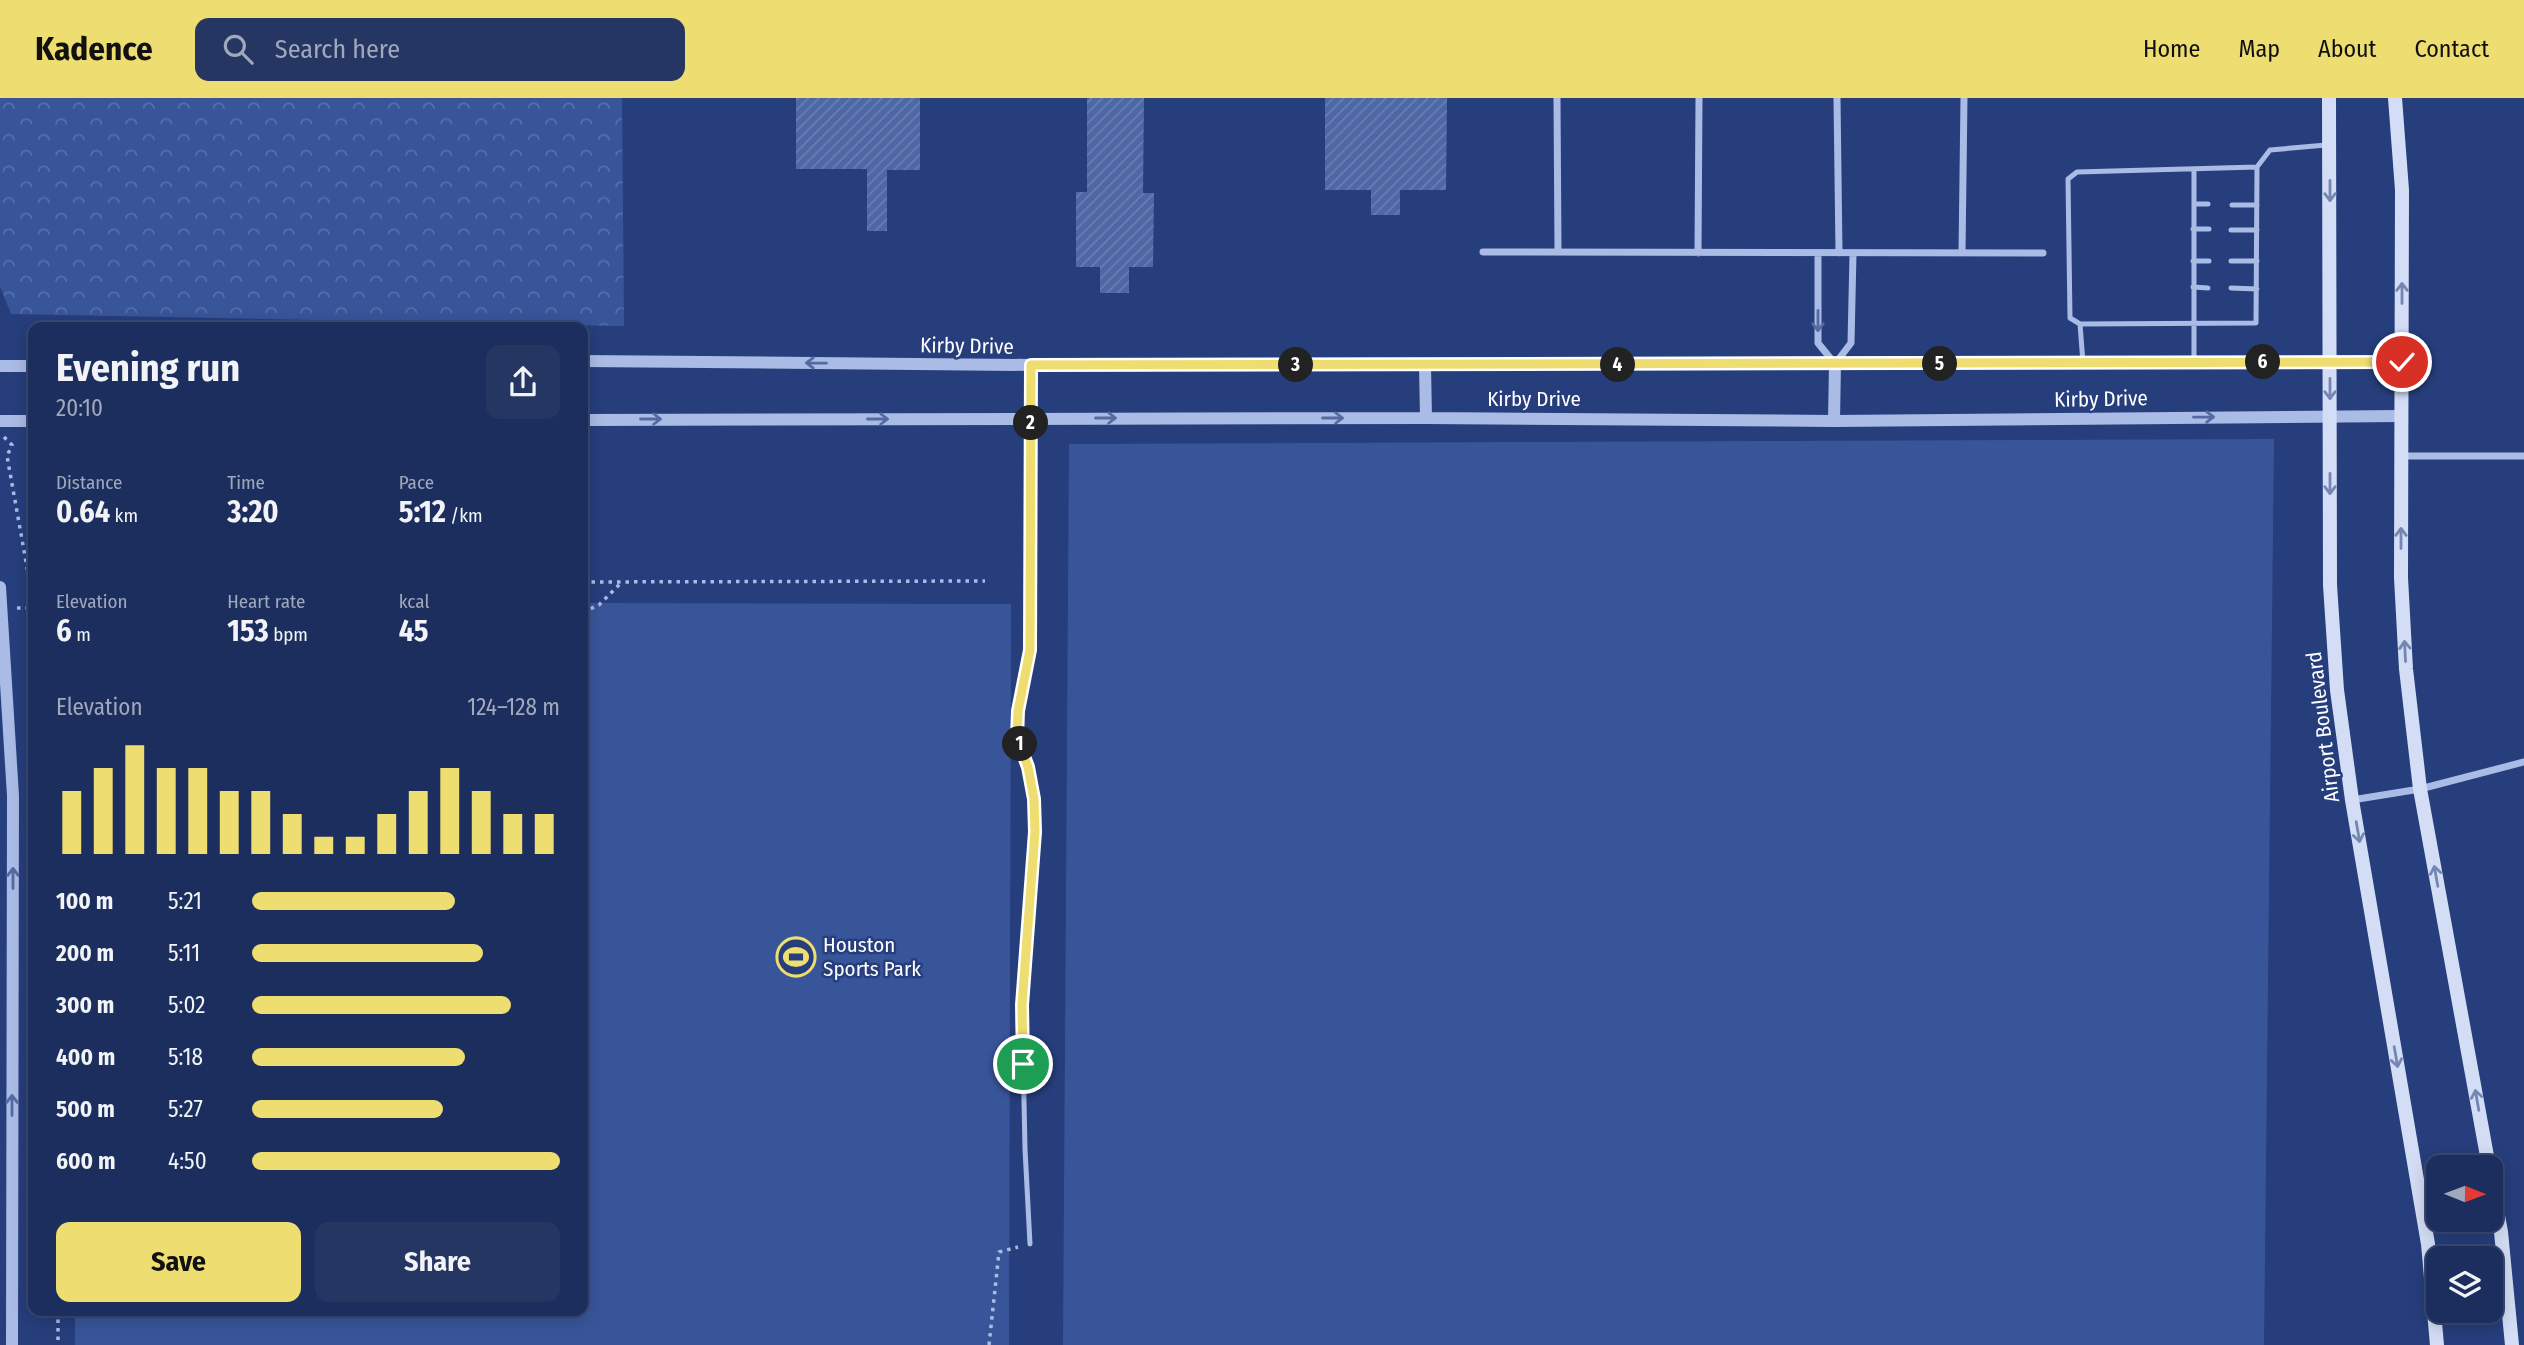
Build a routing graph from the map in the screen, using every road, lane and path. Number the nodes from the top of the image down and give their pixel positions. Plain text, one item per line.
1 (1557, 98) edge
2 (1699, 98) edge
3 (1837, 98) edge
4 (1964, 98) edge
5 (2329, 98) edge
6 (2395, 98) edge
7 (2329, 145) junction
8 (2257, 167) junction
9 (2194, 169) junction
10 (2194, 204) junction
11 (2208, 204) dead end
12 (2232, 205) dead end
13 (2257, 205) junction
14 (2193, 229) junction
15 (2209, 229) dead end
16 (2231, 230) dead end
17 (2257, 230) junction
18 (1483, 252) dead end
19 (1558, 252) junction
20 (1698, 253) junction
21 (1818, 253) junction
22 (1839, 253) junction
23 (1962, 253) junction
24 (2043, 253) dead end
25 (1853, 254) junction
26 (2193, 261) junction
27 (2209, 261) dead end
28 (2231, 261) dead end
29 (2257, 261) junction
30 (2193, 287) junction
31 (2208, 288) dead end
32 (2231, 288) dead end
33 (2257, 289) junction
34 (2193, 323) junction
35 (2081, 324) junction
36 (588, 361) edge
37 (2330, 362) junction
38 (2402, 362) junction
39 (2083, 363) junction
40 (2194, 363) junction
41 (1031, 365) junction
42 (1425, 365) junction
43 (1835, 365) junction
44 (0, 366) edge
45 (28, 366) edge
46 (2330, 416) junction
47 (2401, 416) junction
48 (1031, 418) junction
49 (1426, 418) junction
50 (588, 420) edge
51 (0, 421) edge
52 (28, 421) edge
53 (1834, 421) junction
54 (3, 436) dead end
55 (2401, 456) junction
56 (2524, 456) edge
57 (28, 564) edge
58 (985, 581) dead end
59 (588, 582) edge
60 (623, 582) junction
61 (0, 587) edge
62 (15, 608) dead end
63 (28, 608) edge
64 (588, 610) edge
65 (2524, 762) edge
66 (2420, 789) junction
67 (2352, 800) junction
68 (6, 1000) edge
69 (2487, 1155) edge
70 (2501, 1232) edge
71 (1030, 1244) joint
72 (58, 1316) edge
73 (12, 1345) edge
74 (58, 1345) edge
75 (989, 1345) edge
76 (2437, 1345) edge
77 (2512, 1345) edge

1 - 19 street
2 - 20 street
3 - 22 street
4 - 23 street
5 - 7 main road, Airport Boulevard
38 -> 6 main road
7 - 8 lane
7 -> 37 main road, Airport Boulevard
8 - 9 lane
8 - 13 lane
9 - 10 lane
9 - 35 lane
10 - 11 lane
10 - 14 lane
12 - 13 lane
13 - 17 lane
14 - 15 lane
14 - 26 lane
16 - 17 lane
17 - 29 lane
18 - 19 street
19 - 20 street
20 - 21 street
21 - 22 street
21 -> 43 street
22 - 25 street
23 - 24 street
23 - 25 street
25 - 43 street
26 - 27 lane
26 - 30 lane
28 - 29 lane
29 - 33 lane
30 - 31 lane
30 - 34 lane
32 - 33 lane
33 - 34 lane
34 - 35 lane
34 - 40 lane
35 - 39 lane
41 -> 36 street, Kirby Drive
37 - 38 street, Kirby Drive
37 - 40 street, Kirby Drive
37 -> 46 main road, Airport Boulevard
38 - 47 main road
39 - 40 street, Kirby Drive
39 - 43 street, Kirby Drive
41 - 42 street, Kirby Drive
41 - 48 street
42 - 43 street, Kirby Drive
42 - 49 street
43 - 53 street
44 - 45 street
46 - 47 street, Kirby Drive
53 -> 46 street, Kirby Drive
46 -> 67 main road, Airport Boulevard
47 - 55 main road
48 -> 49 street, Kirby Drive
50 -> 48 street, Kirby Drive
48 - 71 lane
49 - 53 street, Kirby Drive
51 - 52 street
54 - 57 path
55 - 56 street
66 -> 55 main road
58 - 60 path
59 - 60 path
60 - 64 path
68 -> 61 street
62 - 63 path
65 - 66 street
66 - 67 street
69 -> 66 main road
67 -> 76 main road, Airport Boulevard
73 -> 68 street
70 - 77 main road
71 - 75 path
72 - 74 path

